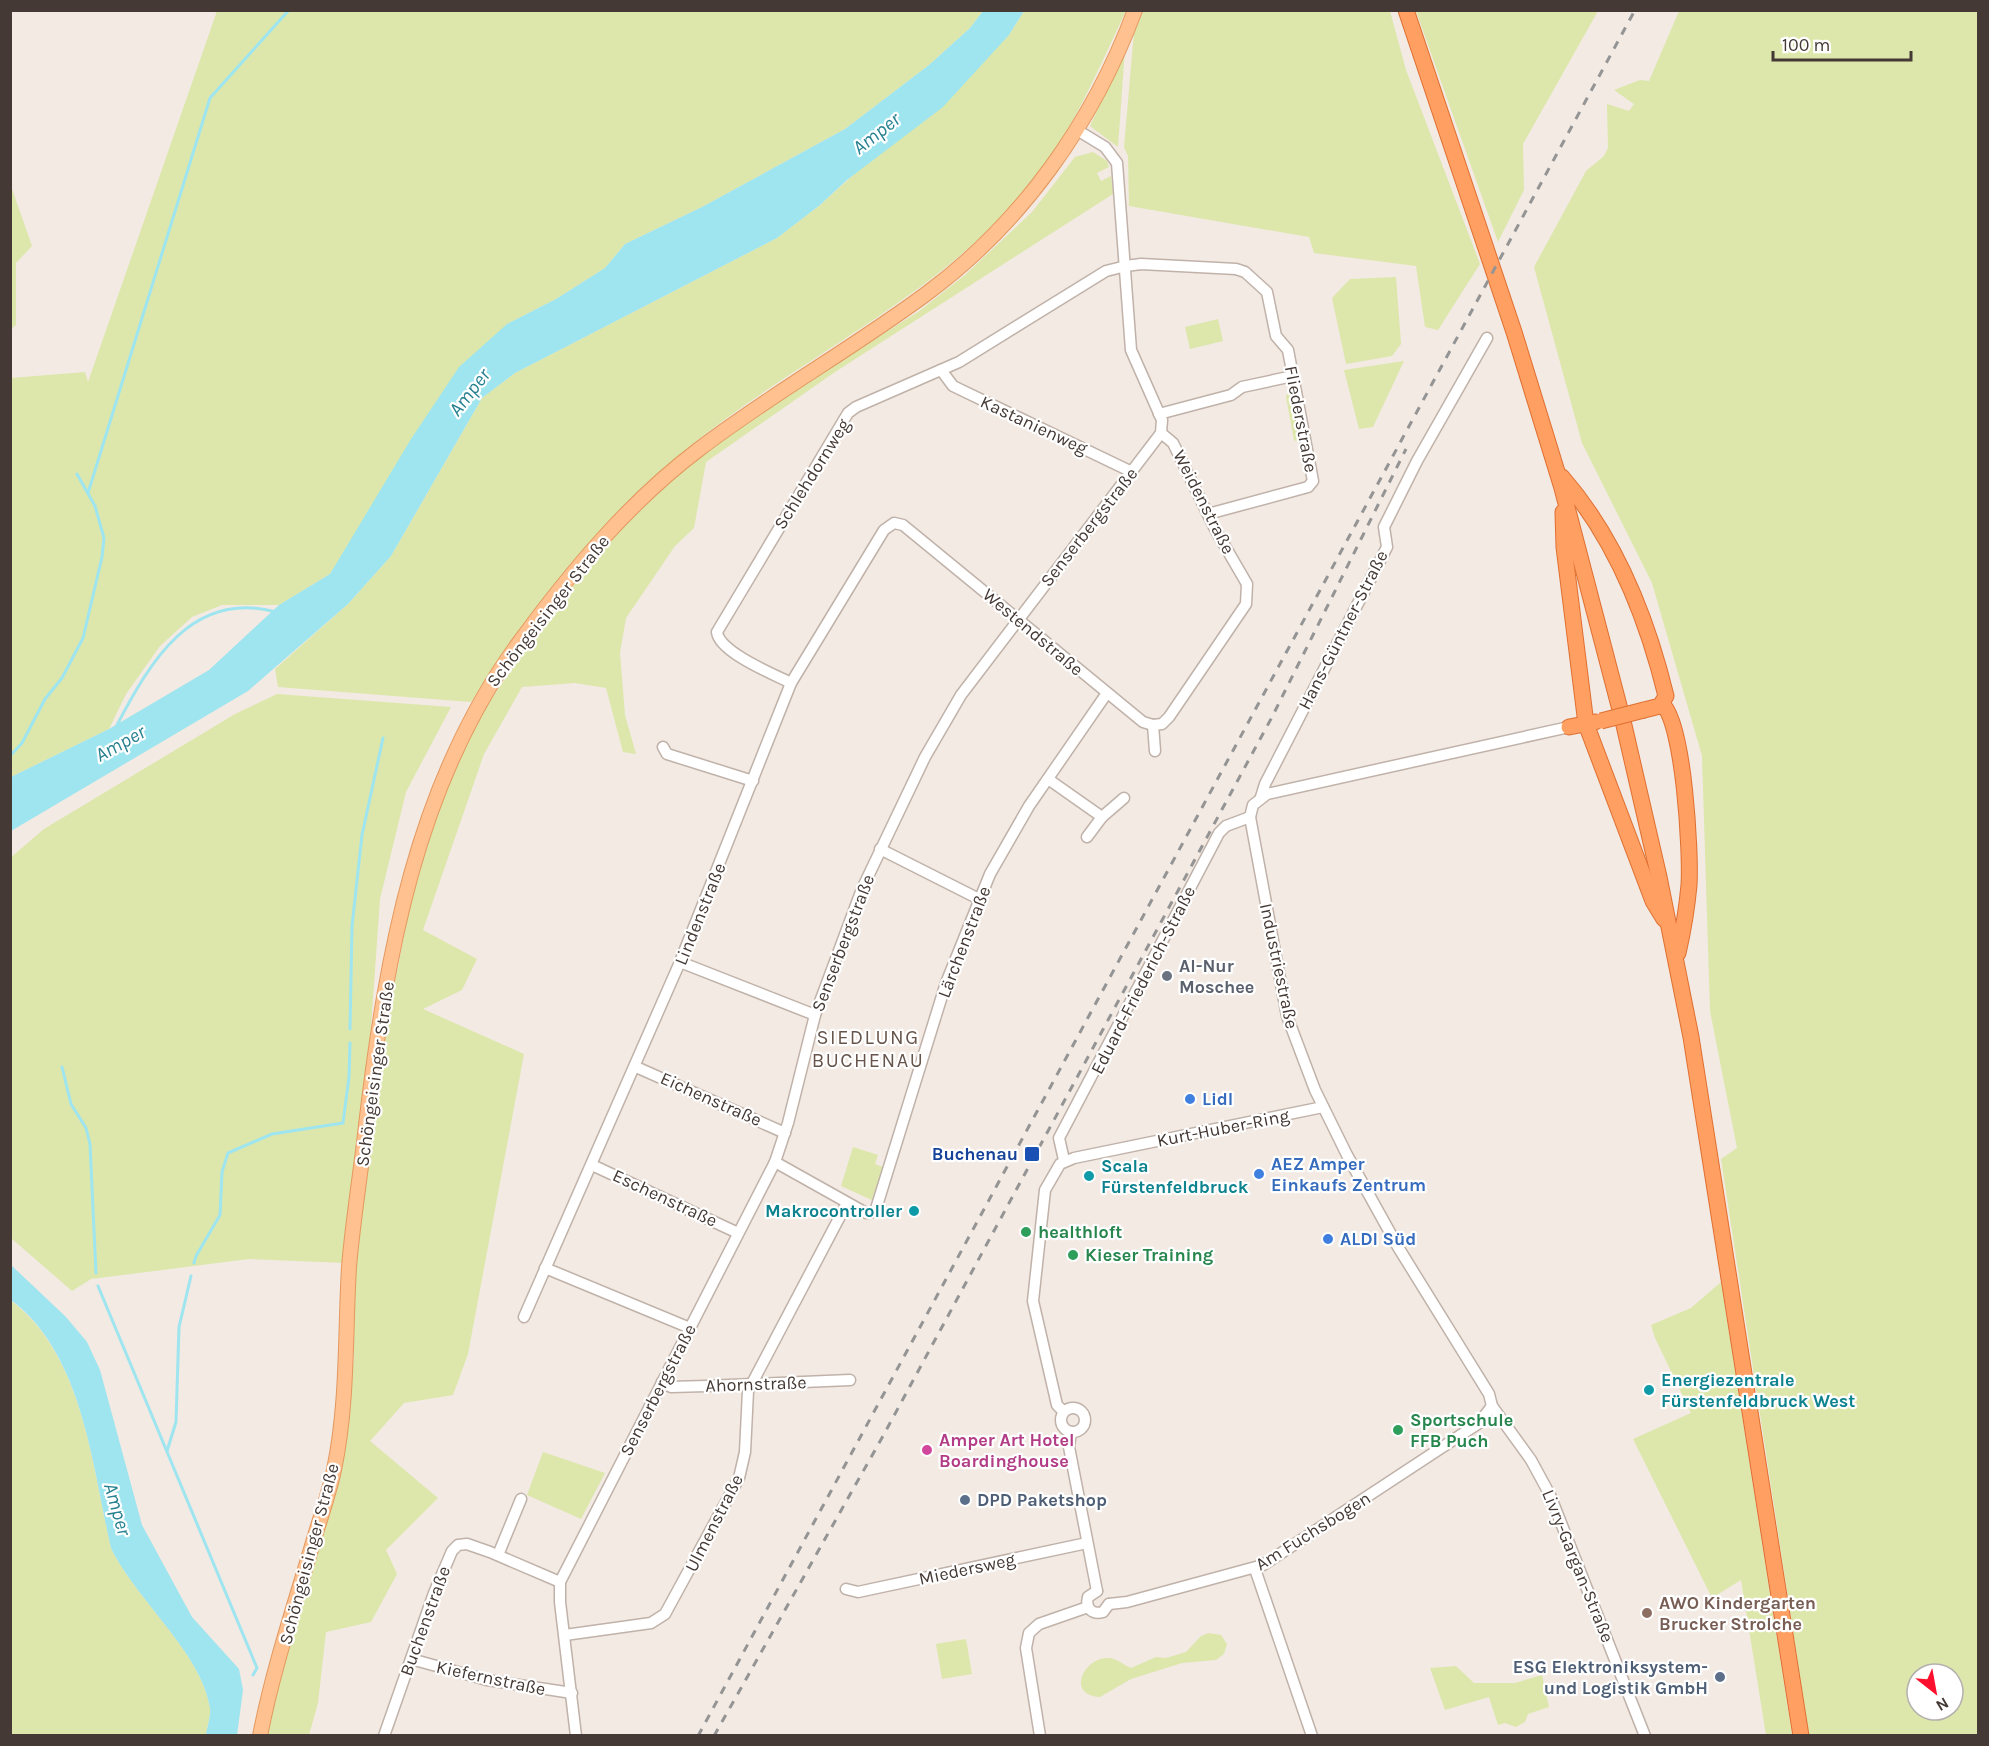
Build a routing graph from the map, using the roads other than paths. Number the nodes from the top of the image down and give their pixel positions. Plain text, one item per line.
1 (1135, 10) edge
2 (1406, 10) edge
3 (1077, 129) junction
4 (1126, 266) junction
5 (1487, 338) dead end
6 (941, 370) junction
7 (1293, 376) junction
8 (1159, 414) junction
9 (1161, 434) junction
10 (1132, 472) junction
11 (1557, 472) junction
12 (1563, 488) junction
13 (1208, 513) junction
14 (894, 523) joint
15 (1018, 620) junction
16 (791, 683) junction
17 (1107, 693) junction
18 (1662, 704) junction
19 (1594, 723) junction
20 (1153, 725) junction
21 (1569, 727) joint
22 (663, 747) dead end
23 (1155, 752) dead end
24 (1048, 779) junction
25 (753, 781) junction
26 (1261, 797) junction
27 (1124, 798) dead end
28 (1102, 817) junction
29 (1250, 817) junction
30 (1087, 837) dead end
31 (880, 849) junction
32 (979, 899) junction
33 (1671, 931) junction
34 (1676, 961) junction
35 (680, 962) junction
36 (815, 1015) junction
37 (636, 1067) junction
38 (1323, 1107) junction
39 (785, 1132) junction
40 (1064, 1160) junction
41 (775, 1162) junction
42 (592, 1165) junction
43 (847, 1203) junction
44 (738, 1233) junction
45 (545, 1268) junction
46 (524, 1317) dead end
47 (690, 1328) junction
48 (850, 1380) dead end
49 (662, 1382) junction
50 (752, 1386) junction
51 (1492, 1406) junction
52 (1063, 1411) junction
53 (1071, 1432) junction
54 (521, 1499) dead end
55 (1087, 1543) junction
56 (498, 1555) junction
57 (1255, 1569) junction
58 (560, 1582) junction
59 (846, 1589) dead end
60 (1097, 1592) junction
61 (1108, 1604) junction
62 (1088, 1607) junction
63 (565, 1635) junction
64 (411, 1659) junction
65 (572, 1693) junction
66 (260, 1736) edge
67 (384, 1736) edge
68 (576, 1736) edge
69 (1040, 1736) edge
70 (1312, 1736) edge
71 (1645, 1736) edge
72 (1801, 1736) edge

1 - 3 main road, Schöngeisinger Straße
2 - 11 highway
3 - 4 street, Weidenstraße
3 - 66 main road, Schöngeisinger Straße
4 - 6 street, Schlehdornweg
4 - 7 street, Fliederstraße
4 - 8 street, Weidenstraße
5 - 26 street, Hans-Güntner-Straße
6 - 10 street, Kastanienweg
6 - 16 street, Schlehdornweg
7 - 8 street
7 - 13 street, Fliederstraße
8 - 9 street, Weidenstraße
9 - 10 street, Senserbergstraße
9 - 13 street, Weidenstraße
10 - 15 street, Senserbergstraße
11 - 12 highway
11 - 18 highway
12 - 19 highway
12 - 33 highway
13 - 20 street, Weidenstraße
14 - 15 street, Westendstraße
14 - 16 street, Lindenstraße
15 - 17 street, Westendstraße
15 - 31 street, Senserbergstraße
16 - 25 street, Lindenstraße
17 - 20 street, Westendstraße
17 - 24 street, Lärchenstraße
18 - 19 highway, bridge
18 - 34 highway
19 - 21 highway
19 - 33 highway
20 - 23 street
21 - 26 street
22 - 25 street
24 - 28 street
24 - 32 street, Lärchenstraße
25 - 35 street, Lindenstraße
26 - 29 street
27 - 28 street
28 - 30 street
29 - 38 street, Industriestraße
29 - 40 street, Eduard-Friederich-Straße
31 - 32 street
31 - 36 street, Senserbergstraße
32 - 43 street, Lärchenstraße
33 - 34 highway
34 - 72 highway
35 - 36 street
35 - 37 street, Lindenstraße
36 - 39 street, Senserbergstraße
37 - 39 street, Eichenstraße
37 - 42 street, Lindenstraße
38 - 40 street, Kurt-Huber-Ring
38 - 51 street, Industriestraße
39 - 41 street, Senserbergstraße
40 - 52 street
41 - 43 street
41 - 44 street, Senserbergstraße
42 - 44 street, Eschenstraße
42 - 45 street, Lindenstraße
43 - 50 street, Ulmenstraße
44 - 47 street, Senserbergstraße
45 - 46 street, Lindenstraße
45 - 47 street
47 - 49 street, Senserbergstraße
48 - 50 street, Ahornstraße
49 - 50 street, Ahornstraße
49 - 58 street, Senserbergstraße
50 - 63 street, Ulmenstraße
51 - 57 street, Am Fuchsbogen
51 - 71 street, Livry-Gargan-Straße
52 - 53 street
52 - 53 street
53 - 55 street
54 - 56 street
55 - 59 street, Miedersweg
55 - 60 street
56 - 58 street, Buchenstraße
56 - 64 street, Buchenstraße
57 - 61 street, Am Fuchsbogen
57 - 70 street
58 - 63 street
60 - 61 street
60 - 62 street
61 - 62 street
62 - 69 street
63 - 65 street
64 - 65 street, Kiefernstraße
64 - 67 street, Buchenstraße
65 - 68 street

